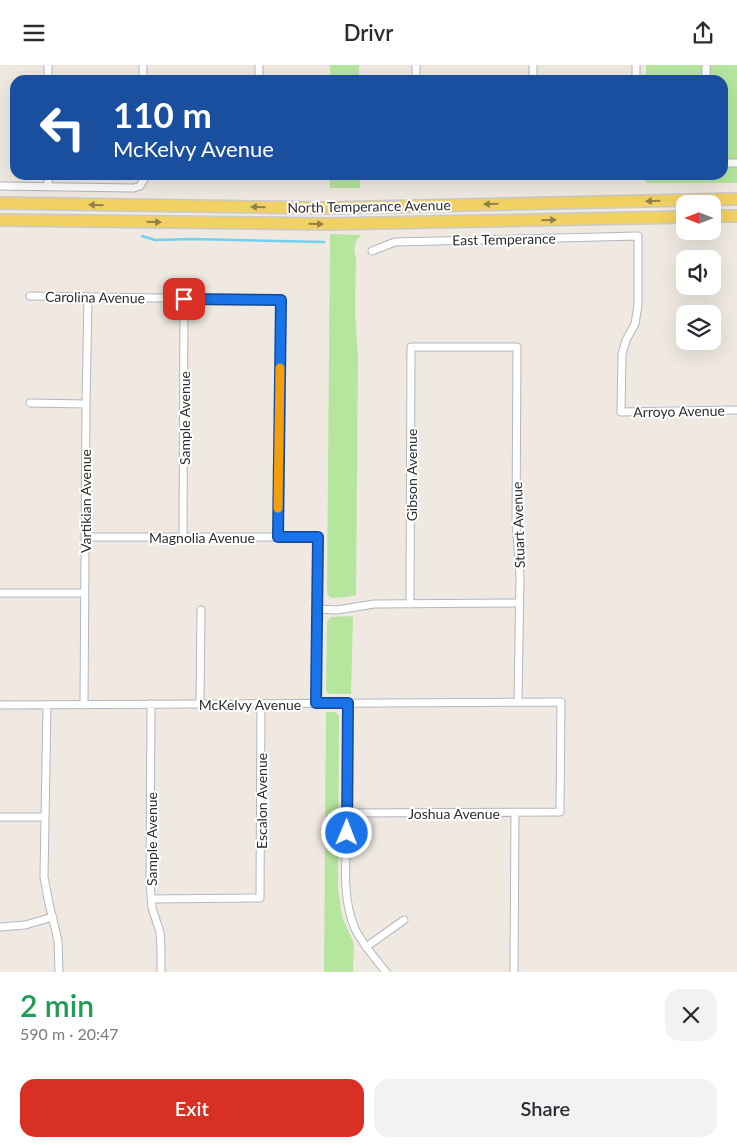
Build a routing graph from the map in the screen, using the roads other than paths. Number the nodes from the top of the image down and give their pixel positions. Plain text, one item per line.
1 (48, 180) edge
2 (143, 180) edge
3 (0, 186) edge
4 (48, 187) junction
5 (737, 199) edge
6 (0, 203) edge
7 (737, 216) edge
8 (676, 217) edge
9 (721, 217) edge
10 (0, 220) edge
11 (372, 251) dead end
12 (30, 296) dead end
13 (88, 297) junction
14 (184, 299) junction
15 (411, 347) joint
16 (30, 403) dead end
17 (86, 404) junction
18 (737, 410) edge
19 (621, 412) joint
20 (85, 537) junction
21 (183, 537) junction
22 (278, 537) junction
23 (0, 593) edge
24 (84, 593) junction
25 (520, 603) junction
26 (410, 604) junction
27 (318, 609) junction
28 (200, 610) dead end
29 (518, 702) junction
30 (316, 703) junction
31 (348, 703) junction
32 (151, 704) junction
33 (200, 704) junction
34 (261, 704) junction
35 (0, 705) edge
36 (46, 705) junction
37 (84, 705) junction
38 (560, 812) joint
39 (348, 813) junction
40 (515, 813) junction
41 (0, 817) edge
42 (44, 817) junction
43 (151, 899) junction
44 (53, 917) junction
45 (404, 920) dead end
46 (0, 927) edge
47 (366, 947) junction
48 (58, 972) edge
49 (161, 972) edge
50 (386, 972) edge
51 (514, 972) edge

1 - 4 street
2 - 4 street
3 - 4 street
5 -> 6 main road, North Temperance Avenue
7 - 9 main road
10 -> 8 main road, North Temperance Avenue
11 - 19 street, East Temperance
12 - 13 street, Carolina Avenue
13 - 14 street, Carolina Avenue
13 - 17 street, Vartikian Avenue
14 - 21 street, Sample Avenue
14 - 22 street, Carolina Avenue
15 - 25 street, Stuart Avenue
15 - 26 street, Gibson Avenue
16 - 17 street
17 - 20 street, Vartikian Avenue
18 - 19 street, Arroyo Avenue
20 - 21 street, Magnolia Avenue
20 - 24 street, Vartikian Avenue
21 - 22 street, Magnolia Avenue
22 - 27 street, Magnolia Avenue
23 - 24 street
24 - 37 street, Vartikian Avenue
25 - 26 street
25 - 29 street, Stuart Avenue
26 - 27 street
27 - 30 street
28 - 33 street
29 - 31 street, McKelvy Avenue
29 - 38 street, McKelvy Avenue
30 - 31 street, McKelvy Avenue
30 - 34 street, McKelvy Avenue
31 - 39 street
32 - 33 street, McKelvy Avenue
32 - 37 street, McKelvy Avenue
32 - 43 street, Sample Avenue
33 - 34 street, McKelvy Avenue
34 - 43 street, Escalon Avenue
35 - 36 street, McKelvy Avenue
36 - 37 street, McKelvy Avenue
36 - 42 street
38 - 40 street, Joshua Avenue
39 - 40 street, Joshua Avenue
39 - 47 street
40 - 51 street
41 - 42 street
42 - 44 street
43 - 49 street, Sample Avenue
44 - 46 street
44 - 48 street
45 - 47 street
47 - 50 street

